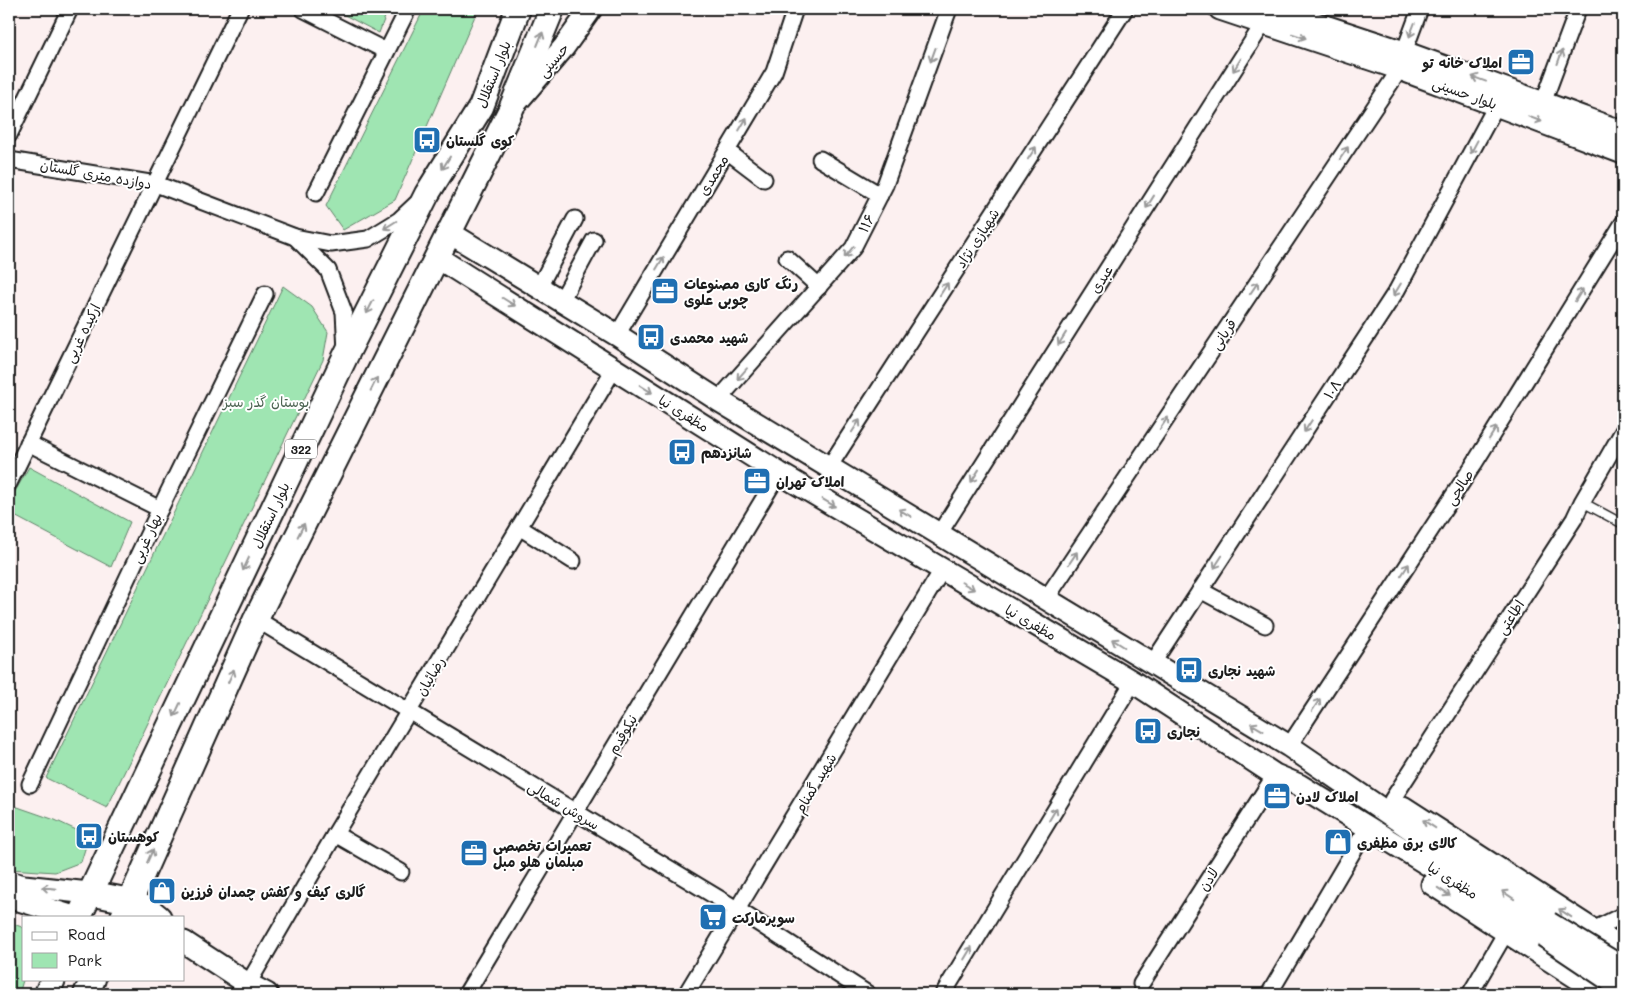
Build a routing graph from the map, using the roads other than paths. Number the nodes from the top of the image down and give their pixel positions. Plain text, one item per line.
1 (70, 9) edge
2 (240, 9) edge
3 (303, 9) edge
4 (408, 9) edge
5 (518, 9) edge
6 (552, 9) edge
7 (591, 9) edge
8 (795, 9) edge
9 (949, 9) edge
10 (1125, 9) edge
11 (1220, 9) edge
12 (1420, 9) edge
13 (1578, 9) edge
14 (1268, 16) edge
15 (386, 51) junction
16 (1402, 61) junction
17 (1543, 103) junction
18 (1497, 104) junction
19 (511, 109) junction
20 (1623, 132) edge
21 (9, 135) edge
22 (727, 151) junction
23 (1623, 153) edge
24 (820, 159) dead end
25 (9, 160) edge
26 (764, 180) dead end
27 (156, 184) junction
28 (316, 193) dead end
29 (427, 194) junction
30 (880, 194) junction
31 (575, 219) dead end
32 (1623, 223) edge
33 (450, 233) junction
34 (295, 237) junction
35 (594, 240) dead end
36 (489, 257) junction
37 (438, 258) junction
38 (787, 258) dead end
39 (485, 287) junction
40 (539, 287) junction
41 (818, 287) junction
42 (265, 294) dead end
43 (561, 301) junction
44 (617, 335) junction
45 (346, 355) junction
46 (614, 368) junction
47 (718, 400) junction
48 (1623, 432) edge
49 (28, 443) junction
50 (829, 467) junction
51 (779, 473) junction
52 (9, 483) edge
53 (1582, 502) junction
54 (160, 509) junction
55 (1623, 524) edge
56 (519, 527) junction
57 (939, 534) junction
58 (573, 561) dead end
59 (942, 570) junction
60 (1200, 590) junction
61 (1046, 599) junction
62 (256, 619) junction
63 (1264, 626) dead end
64 (1152, 664) junction
65 (1133, 682) junction
66 (409, 711) junction
67 (1289, 746) junction
68 (1275, 775) junction
69 (30, 784) dead end
70 (1392, 800) junction
71 (576, 812) junction
72 (335, 834) junction
73 (1361, 838) junction
74 (400, 872) dead end
75 (9, 882) edge
76 (90, 893) junction
77 (9, 897) edge
78 (126, 909) edge
79 (738, 910) junction
80 (1623, 915) edge
81 (71, 916) edge
82 (79, 916) edge
83 (159, 916) edge
84 (1546, 929) junction
85 (1593, 930) junction
86 (1506, 932) junction
87 (1618, 941) edge
88 (185, 943) edge
89 (1623, 968) edge
90 (53, 980) edge
91 (93, 980) edge
92 (248, 984) junction
93 (1141, 984) dead end
94 (1593, 989) edge
95 (1623, 989) edge
96 (47, 994) edge
97 (86, 994) edge
98 (267, 994) edge
99 (466, 994) edge
100 (686, 994) edge
101 (868, 994) edge
102 (943, 994) edge
103 (1269, 994) edge
104 (1470, 994) edge

1 - 21 street
2 - 27 street, ارکیده غربی
3 - 15 street
4 - 15 street
5 -> 29 main road, بلوار استقلال / 322
19 -> 6 main road, 322
7 - 19 main road, حسینی
22 -> 8 street, محمدی
9 -> 30 street, ۱۱۶
50 -> 10 street, شهبازی نژاد
11 - 14 main road, بلوار حسینی
12 -> 16 street, قربانی
17 -> 13 street
14 - 16 main road, بلوار حسینی
14 -> 57 street, عبدی
15 - 28 street
17 -> 16 main road, بلوار حسینی
16 - 18 main road, بلوار حسینی
61 -> 16 street, قربانی
17 - 20 main road, بلوار حسینی
18 -> 23 main road, بلوار حسینی
18 -> 60 street, ۱۰۸
19 - 33 main road, 322
22 - 26 street
44 -> 22 street, محمدی
24 - 30 street
25 - 27 street, دوازده متری گلستان
27 - 34 street, دوازده متری گلستان
27 - 49 street, ارکیده غربی
29 -> 34 street
29 -> 45 main road, بلوار استقلال / 322
30 -> 41 street, ۱۱۶
31 - 40 street
67 -> 32 street, صالحی
33 - 36 main road, مظفری نیا
33 - 37 main road, 322
34 - 45 street
35 - 43 street
36 - 39 main road
36 - 40 main road, مظفری نیا
37 - 39 main road, مظفری نیا
62 -> 37 main road, 322
38 - 41 street
39 -> 46 main road, مظفری نیا
40 - 43 main road, مظفری نیا
41 -> 47 street, ۱۱۶
42 - 54 street, بهار غربی
43 - 44 main road, مظفری نیا
44 - 47 main road, مظفری نیا
45 -> 76 main road, بلوار استقلال / 322
46 -> 51 main road, مظفری نیا
46 - 56 street, رضائیان
47 - 50 main road, مظفری نیا
48 - 53 street, اطاعتی
49 - 52 street, ارکیده غربی
49 - 54 street
57 -> 50 main road, مظفری نیا
51 -> 59 main road, مظفری نیا
51 - 71 street, نیکوقدم
53 - 55 lane
53 - 70 street, اطاعتی
54 - 69 street, بهار غربی
56 - 58 street
56 - 66 street, رضائیان
57 - 61 main road, مظفری نیا
59 -> 65 main road, مظفری نیا
59 - 79 street, شهید گمنام
60 - 63 street
60 - 64 street, ۱۰۸
64 -> 61 main road, مظفری نیا
62 - 66 street, سروش شمالی
78 -> 62 main road, 322
67 -> 64 main road, مظفری نیا
65 - 68 main road, مظفری نیا
102 -> 65 street
66 - 71 street, سروش شمالی
66 - 72 street, رضائیان
67 - 70 main road
84 -> 67 main road, مظفری نیا
68 - 73 main road
68 - 84 main road, مظفری نیا
68 - 93 street, لادن
85 -> 70 main road
71 - 79 street, سروش شمالی
71 - 99 street, نیکوقدم
72 - 74 street
72 - 92 street, رضائیان
73 -> 86 main road
73 - 103 street
76 -> 75 main road
76 - 78 main road
76 - 82 main road, بلوار استقلال / 322
77 - 81 main road
78 - 83 main road
79 - 100 street, شهید گمنام
79 - 101 street, سروش شمالی
80 - 85 street
84 - 89 main road, مظفری نیا, bridge
84 - 95 main road, مظفری نیا, bridge
85 - 87 main road
86 - 94 main road
86 - 104 street
87 - 94 main road
88 - 92 main road
90 - 96 main road
91 - 97 main road
92 - 98 main road

